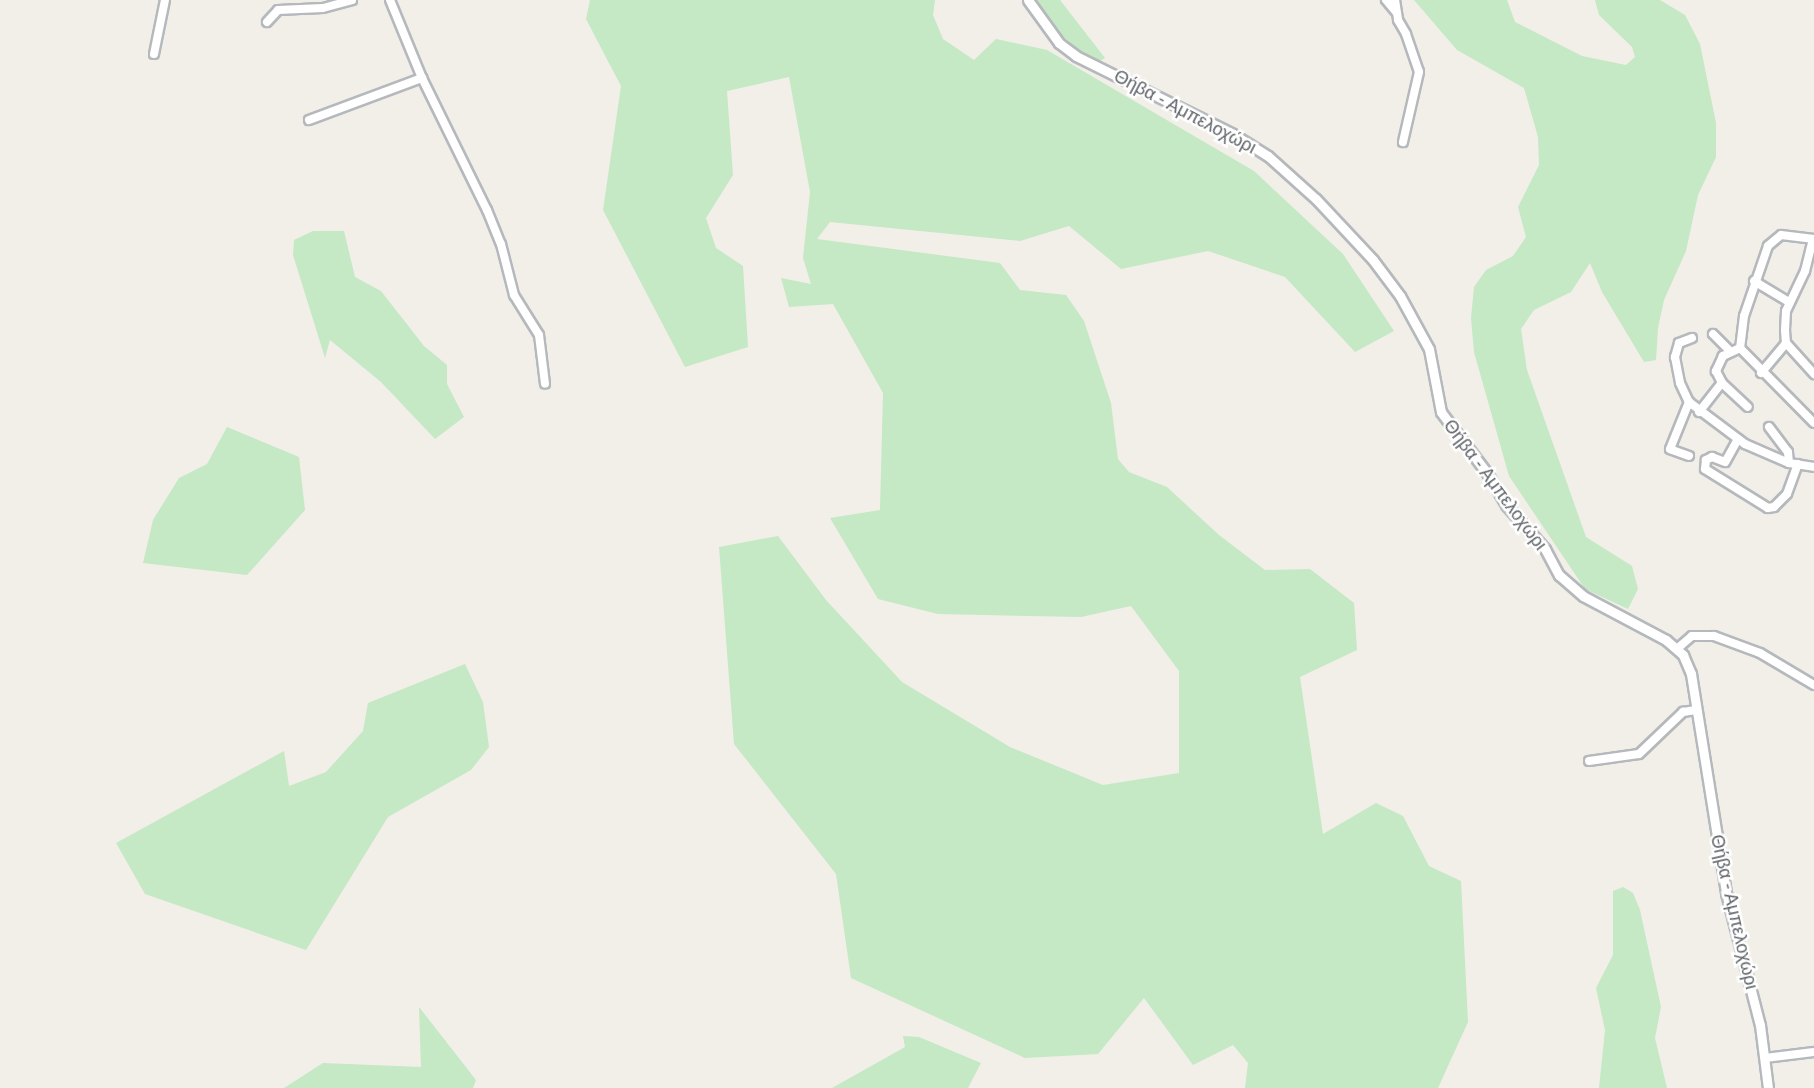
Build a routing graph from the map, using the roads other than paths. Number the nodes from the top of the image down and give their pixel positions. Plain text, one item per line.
1 (165, 0) edge
2 (352, 0) edge
3 (390, 0) edge
4 (1028, 0) edge
5 (1386, 0) edge
6 (1395, 0) edge
7 (1396, 12) junction
8 (267, 22) dead end
9 (154, 54) dead end
10 (422, 78) junction
11 (309, 120) dead end
12 (1403, 142) dead end
13 (1813, 239) edge
14 (1754, 281) junction
15 (1789, 302) junction
16 (1713, 334) dead end
17 (1692, 338) dead end
18 (1786, 343) junction
19 (1740, 348) junction
20 (1730, 351) junction
21 (1761, 372) junction
22 (1814, 374) edge
23 (1722, 383) junction
24 (545, 384) dead end
25 (1689, 402) junction
26 (1748, 407) dead end
27 (1699, 412) junction
28 (1814, 423) edge
29 (1769, 427) dead end
30 (1738, 439) junction
31 (1689, 456) dead end
32 (1789, 463) junction
33 (1798, 464) junction
34 (1814, 467) edge
35 (1677, 648) junction
36 (1814, 685) edge
37 (1696, 710) junction
38 (1589, 761) dead end
39 (1814, 1052) edge
40 (1765, 1058) junction
41 (1768, 1088) edge

1 - 9 street
2 - 8 street
3 - 10 street
4 - 35 street, Θήβα - Αμπελοχώρι
5 - 7 street
6 - 7 street
7 - 12 street
10 - 11 street
10 - 24 street
13 - 14 street
13 - 15 street
14 - 15 street
14 - 19 street
15 - 18 street
16 - 20 street
17 - 25 street
18 - 21 street
18 - 22 street
19 - 20 street
19 - 21 street
20 - 23 street
21 - 28 street
23 - 26 street
23 - 27 street
25 - 27 street
25 - 31 street
27 - 30 street
29 - 32 street
30 - 32 street
30 - 33 street
32 - 33 street
33 - 34 street
35 - 36 street
35 - 37 street, Θήβα - Αμπελοχώρι
37 - 38 street
37 - 40 street, Θήβα - Αμπελοχώρι
39 - 40 street
40 - 41 street, Θήβα - Αμπελοχώρι

